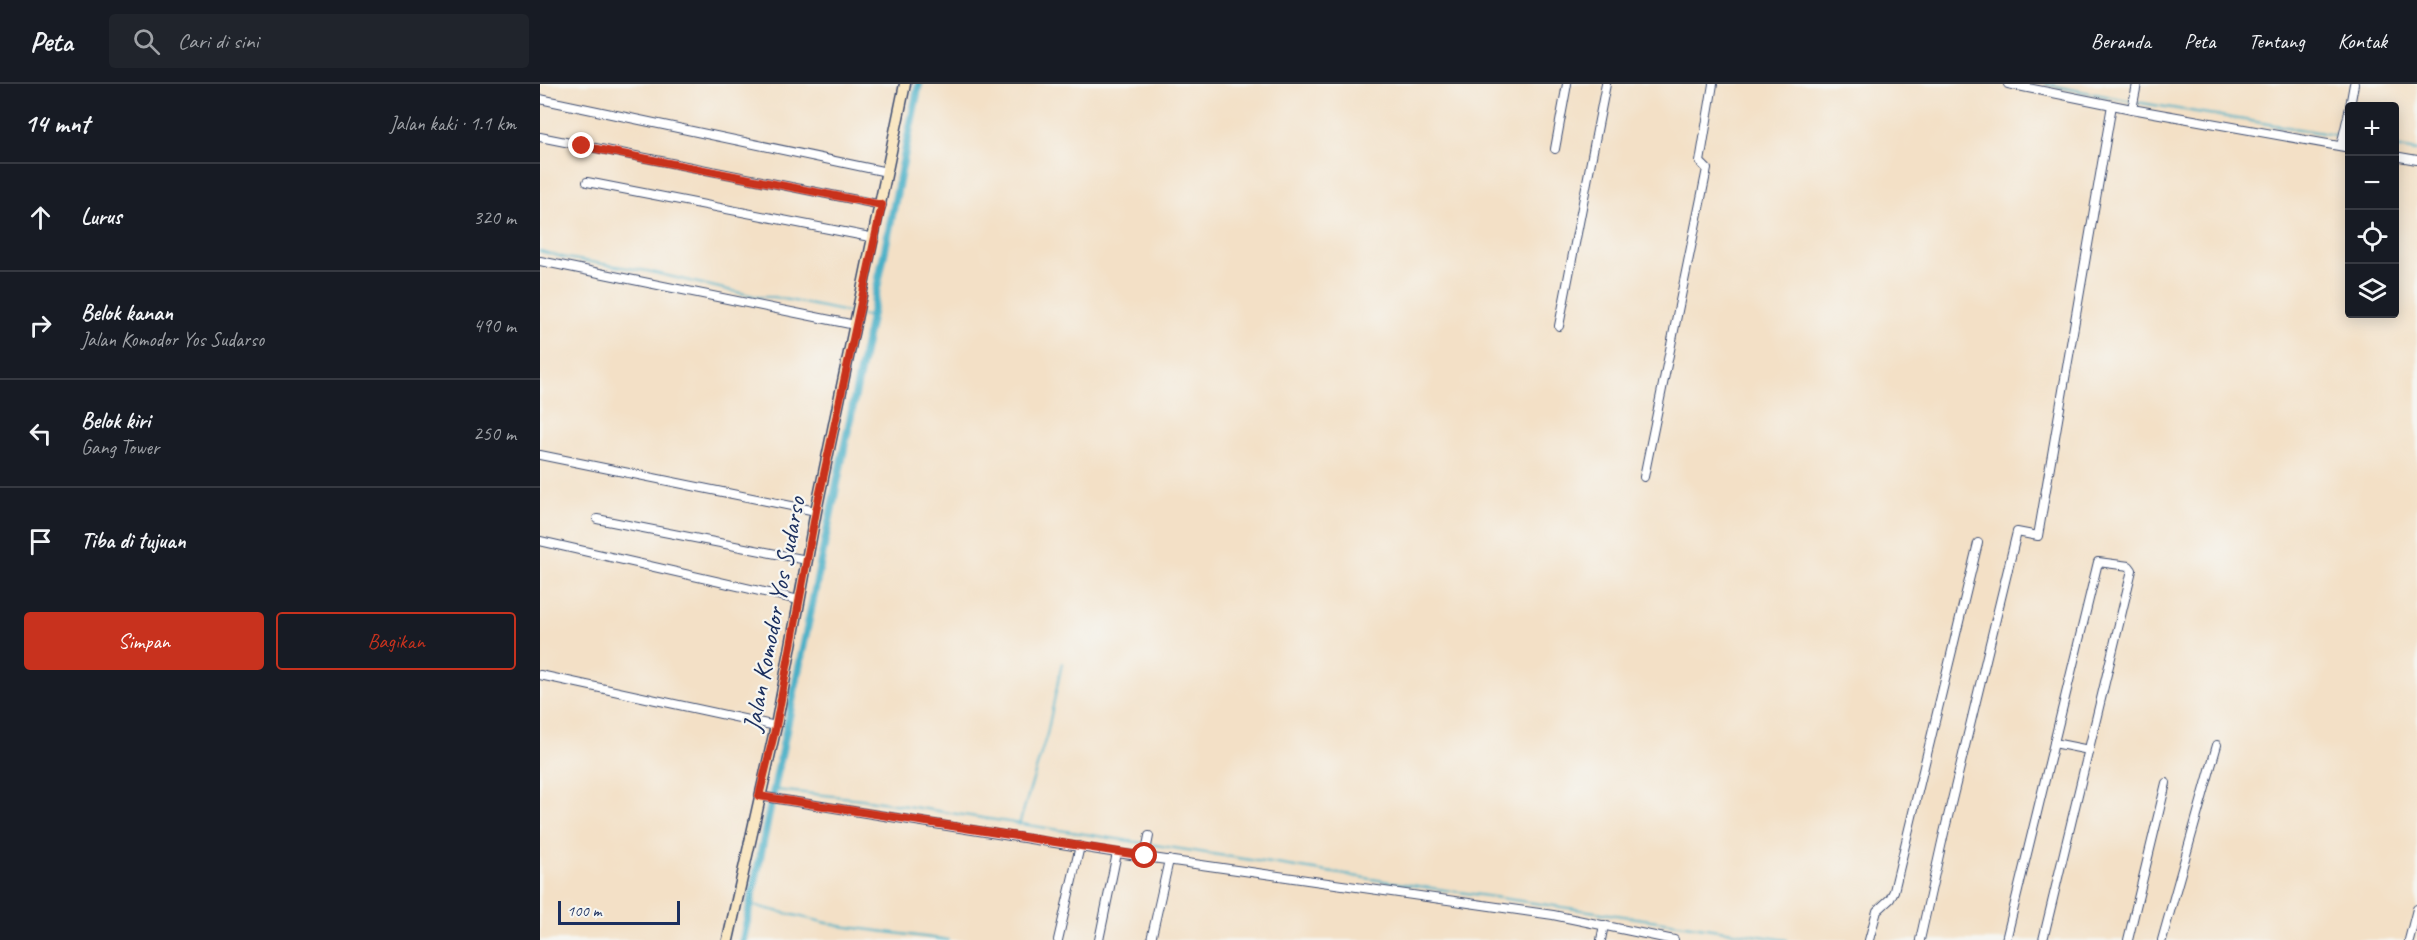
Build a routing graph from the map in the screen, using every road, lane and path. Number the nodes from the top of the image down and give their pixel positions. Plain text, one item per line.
1 (905, 84) edge
2 (1567, 84) edge
3 (1606, 84) edge
4 (1713, 84) edge
5 (2008, 84) edge
6 (2137, 84) edge
7 (2354, 84) edge
8 (540, 99) edge
9 (2350, 102) edge
10 (2112, 105) junction
11 (2132, 108) junction
12 (2345, 131) edge
13 (540, 137) edge
14 (2344, 146) edge
15 (1555, 149) dead end
16 (2399, 157) edge
17 (2417, 160) edge
18 (887, 172) junction
19 (587, 182) dead end
20 (882, 205) junction
21 (875, 238) junction
22 (540, 261) edge
23 (857, 318) junction
24 (1559, 326) dead end
25 (540, 455) edge
26 (1644, 477) dead end
27 (816, 511) junction
28 (597, 519) dead end
29 (540, 541) edge
30 (1978, 543) dead end
31 (807, 560) junction
32 (799, 600) junction
33 (540, 675) edge
34 (776, 726) junction
35 (2054, 742) junction
36 (2217, 745) dead end
37 (2089, 750) junction
38 (2166, 783) dead end
39 (762, 796) junction
40 (1148, 837) dead end
41 (1080, 846) junction
42 (1117, 852) junction
43 (1146, 853) junction
44 (1169, 860) junction
45 (2417, 909) edge
46 (1604, 926) junction
47 (728, 940) edge
48 (1058, 940) edge
49 (1098, 940) edge
50 (1151, 940) edge
51 (1601, 940) edge
52 (1674, 940) edge
53 (1869, 940) edge
54 (1920, 940) edge
55 (2006, 940) edge
56 (2043, 940) edge
57 (2127, 940) edge
58 (2162, 940) edge
59 (2409, 940) edge

1 - 18 street, Jalan Komodor Yos Sudarso
2 - 15 street
3 - 24 street
4 - 26 street
5 - 10 street
6 - 11 street
7 - 9 street
8 - 18 street
10 - 11 street
10 - 54 street
11 - 14 street
12 - 14 street
13 - 20 street
16 - 17 street
18 - 20 street, Jalan Komodor Yos Sudarso
19 - 21 street
20 - 21 street, Jalan Komodor Yos Sudarso
21 - 23 street, Jalan Komodor Yos Sudarso
22 - 23 street
23 - 27 street, Jalan Komodor Yos Sudarso
25 - 27 street
27 - 31 street, Jalan Komodor Yos Sudarso
28 - 31 street
29 - 32 street
30 - 53 street
31 - 32 street, Jalan Komodor Yos Sudarso
32 - 34 street, Jalan Komodor Yos Sudarso
33 - 34 street
34 - 39 street, Jalan Komodor Yos Sudarso
35 - 37 street
35 - 37 street
35 - 55 street
36 - 58 street
37 - 56 street
38 - 57 street
39 - 41 street
39 - 47 street, Jalan Komodor Yos Sudarso
40 - 43 street
41 - 42 street
41 - 48 street
42 - 43 street
42 - 49 street
43 - 44 street
44 - 46 street
44 - 50 street
45 - 59 street
46 - 51 street
46 - 52 street

